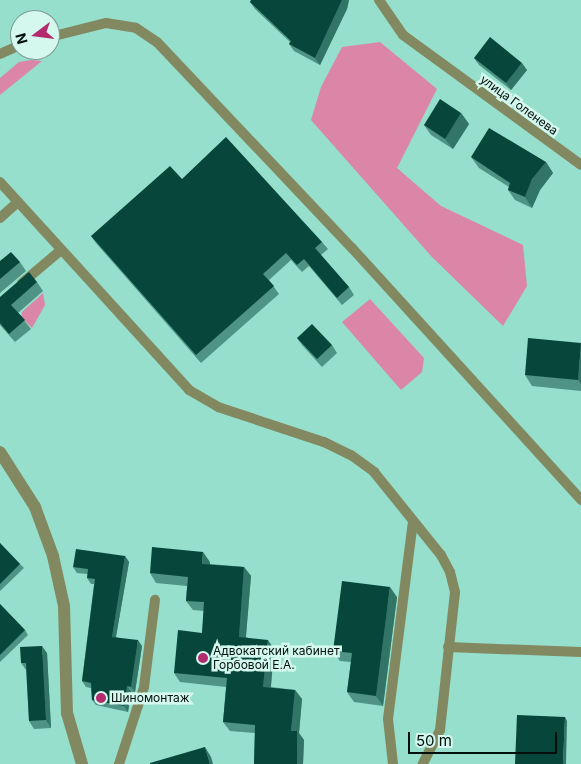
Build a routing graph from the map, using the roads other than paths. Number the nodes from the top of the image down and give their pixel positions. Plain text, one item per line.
1 (379, 0) edge
2 (60, 34) edge
3 (581, 165) edge
4 (0, 182) edge
5 (18, 202) junction
6 (0, 218) edge
7 (61, 250) junction
8 (14, 290) edge
9 (0, 452) edge
10 (581, 500) edge
11 (413, 522) junction
12 (156, 600) dead end
13 (448, 647) junction
14 (581, 652) edge
15 (82, 764) edge
16 (119, 764) edge
17 (393, 764) edge
18 (423, 764) edge

1 - 3 lane, улица Голенева
2 - 10 lane
4 - 5 lane
5 - 6 lane
5 - 7 lane
7 - 8 lane
7 - 11 lane
9 - 15 street
11 - 13 lane
11 - 17 lane
12 - 16 lane
13 - 14 lane
13 - 18 lane

